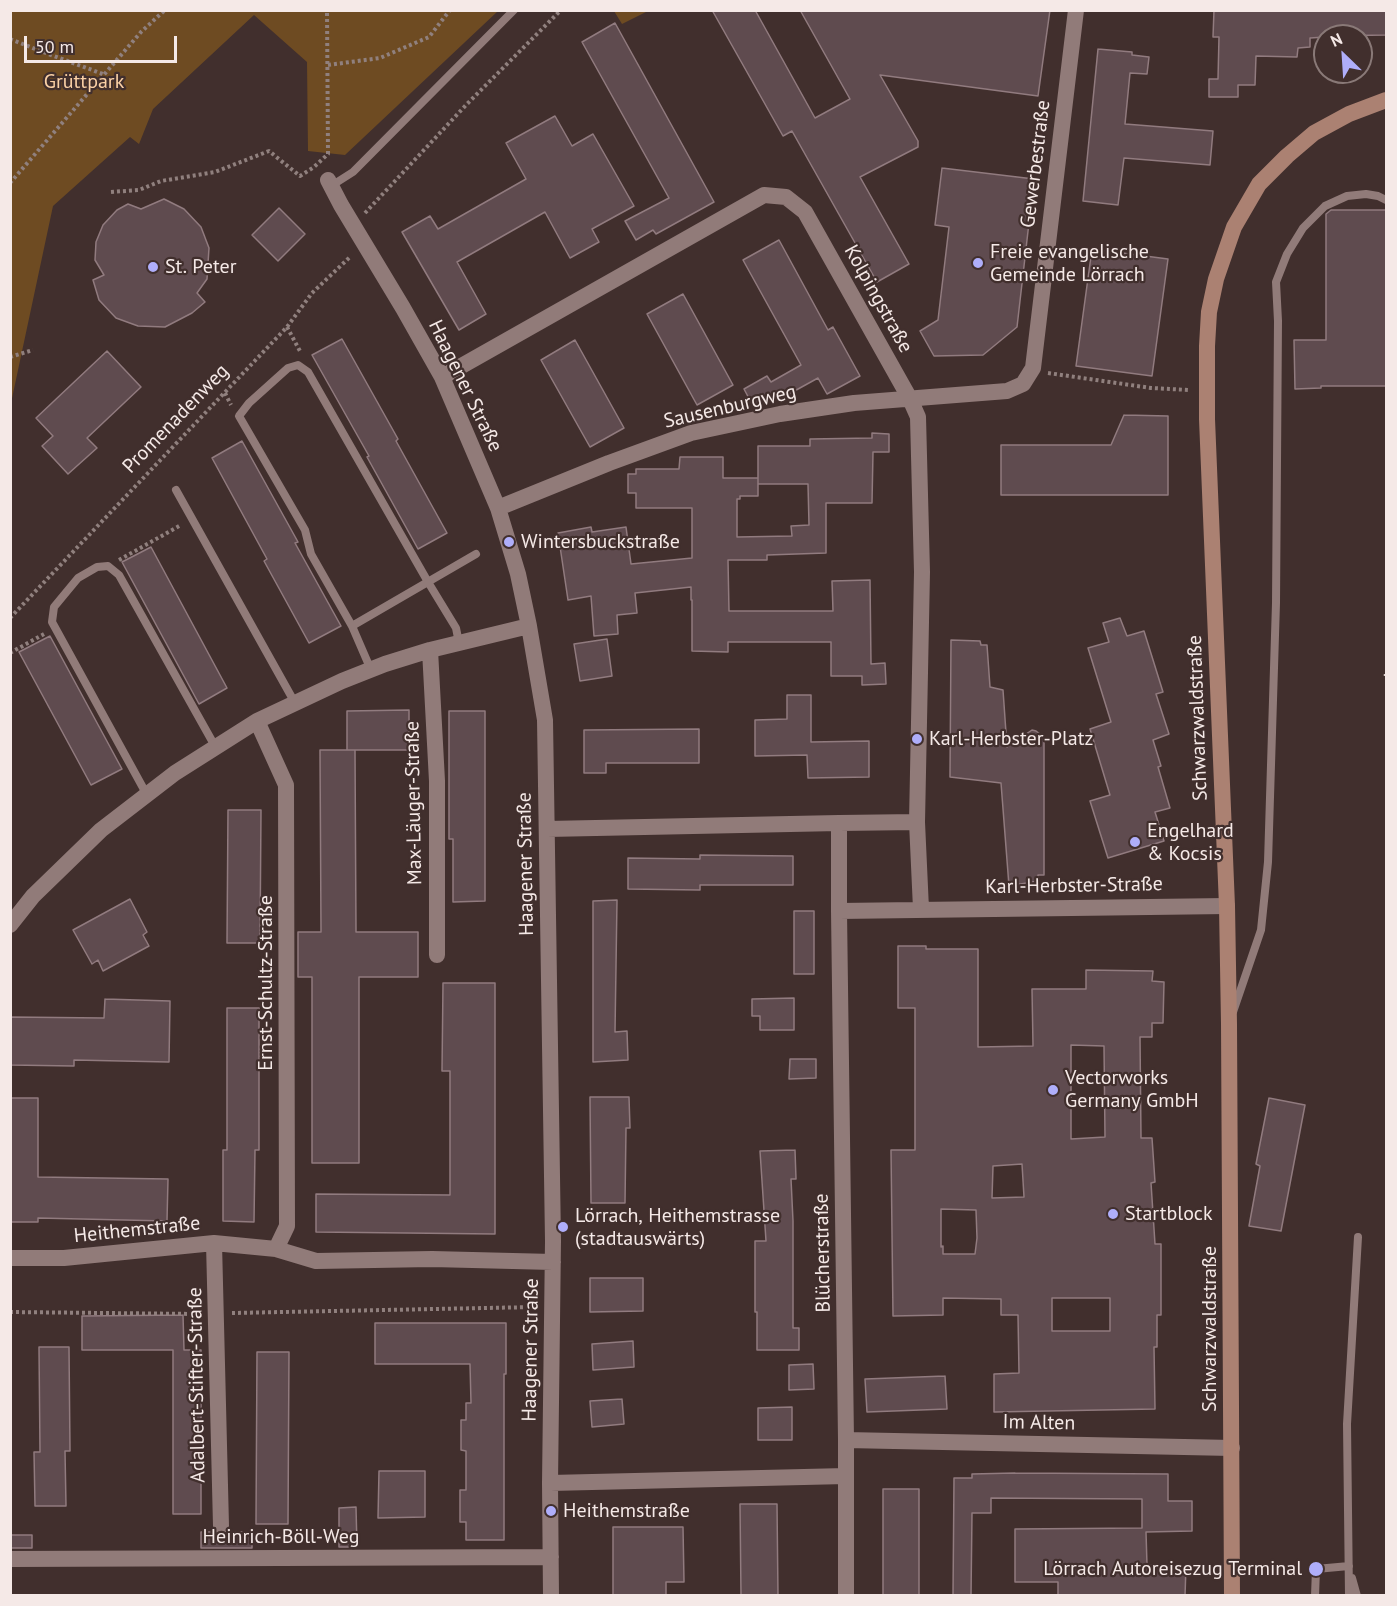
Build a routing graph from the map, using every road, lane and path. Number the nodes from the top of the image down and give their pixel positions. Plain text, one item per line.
1 (165, 10) edge
2 (327, 10) edge
3 (450, 10) edge
4 (514, 10) edge
5 (561, 10) edge
6 (1076, 10) edge
7 (10, 39) edge
8 (328, 64) junction
9 (103, 74) junction
10 (1386, 100) edge
11 (10, 183) edge
12 (329, 183) joint
13 (111, 192) dead end
14 (1386, 200) edge
15 (368, 210) dead end
16 (364, 243) junction
17 (287, 327) junction
18 (33, 350) dead end
19 (10, 357) edge
20 (298, 365) junction
21 (1033, 368) junction
22 (442, 377) junction
23 (1182, 390) dead end
24 (910, 399) junction
25 (176, 490) dead end
26 (498, 508) junction
27 (192, 518) junction
28 (476, 554) dead end
29 (108, 566) junction
30 (428, 582) junction
31 (10, 618) edge
32 (352, 626) junction
33 (529, 626) junction
34 (55, 627) junction
35 (459, 643) junction
36 (430, 650) junction
37 (10, 653) edge
38 (371, 669) junction
39 (295, 703) junction
40 (257, 721) junction
41 (216, 748) junction
42 (147, 795) junction
43 (917, 822) junction
44 (839, 823) junction
45 (546, 829) junction
46 (1227, 906) junction
47 (921, 909) junction
48 (839, 911) junction
49 (10, 925) edge
50 (436, 955) dead end
51 (1229, 1024) junction
52 (1358, 1236) dead end
53 (214, 1243) junction
54 (276, 1249) junction
55 (10, 1258) edge
56 (553, 1262) junction
57 (552, 1307) junction
58 (10, 1312) edge
59 (216, 1314) junction
60 (846, 1440) junction
61 (1232, 1448) junction
62 (846, 1476) junction
63 (550, 1483) junction
64 (221, 1526) dead end
65 (551, 1557) junction
66 (10, 1559) edge
67 (1349, 1566) junction
68 (551, 1596) edge
69 (846, 1596) edge
70 (1232, 1596) edge
71 (1316, 1596) edge
72 (1351, 1596) edge

1 - 9 path
2 - 8 path
3 - 8 path
4 - 12 lane
5 - 15 path
6 - 21 street, Gewerbestraße
7 - 9 path
8 - 13 path
9 - 11 path
10 - 46 main road, Schwarzwaldstraße
12 - 16 street, Haagener Straße
14 - 51 lane
16 - 17 path, Promenadenweg
16 - 22 street, Haagener Straße
17 - 20 path
17 - 31 path, Promenadenweg
18 - 19 path
20 - 30 lane
20 - 32 lane
21 - 23 path
21 - 24 street
22 - 24 street, Kolpingstraße
22 - 26 street, Haagener Straße
24 - 26 street, Sausenburgweg
24 - 43 street, Kolpingstraße
25 - 27 lane
26 - 33 street, Haagener Straße
27 - 29 path
27 - 39 lane
28 - 30 lane
29 - 34 lane
29 - 41 lane
30 - 32 lane
30 - 35 lane
32 - 38 lane
33 - 35 street
33 - 45 street, Haagener Straße
34 - 37 path
34 - 42 lane
35 - 36 street
36 - 38 street
36 - 50 street, Max-Läuger-Straße
38 - 39 street
39 - 40 street
40 - 41 street
40 - 54 street, Ernst-Schultz-Straße
41 - 42 street
42 - 49 street
43 - 44 street
43 - 47 street
44 - 45 street
44 - 48 street
45 - 56 street, Haagener Straße
46 - 47 street, Karl-Herbster-Straße
46 - 51 main road, Schwarzwaldstraße
47 - 48 street
48 - 60 street, Blücherstraße
51 - 61 main road, Schwarzwaldstraße
52 - 67 lane
53 - 54 street, Heithemstraße
53 - 55 street, Heithemstraße
53 - 59 street, Adalbert-Stifter-Straße
54 - 56 street, Heithemstraße
56 - 57 street, Haagener Straße
57 - 59 path
57 - 63 street, Haagener Straße
58 - 59 path
59 - 64 street, Adalbert-Stifter-Straße
60 - 61 street, Im Alten
60 - 62 street, Blücherstraße
61 - 70 main road, Schwarzwaldstraße
62 - 63 street
62 - 69 street, Blücherstraße
63 - 65 street, Haagener Straße
65 - 66 street, Heinrich-Böll-Weg
65 - 68 street, Haagener Straße
67 - 71 lane
67 - 72 lane

